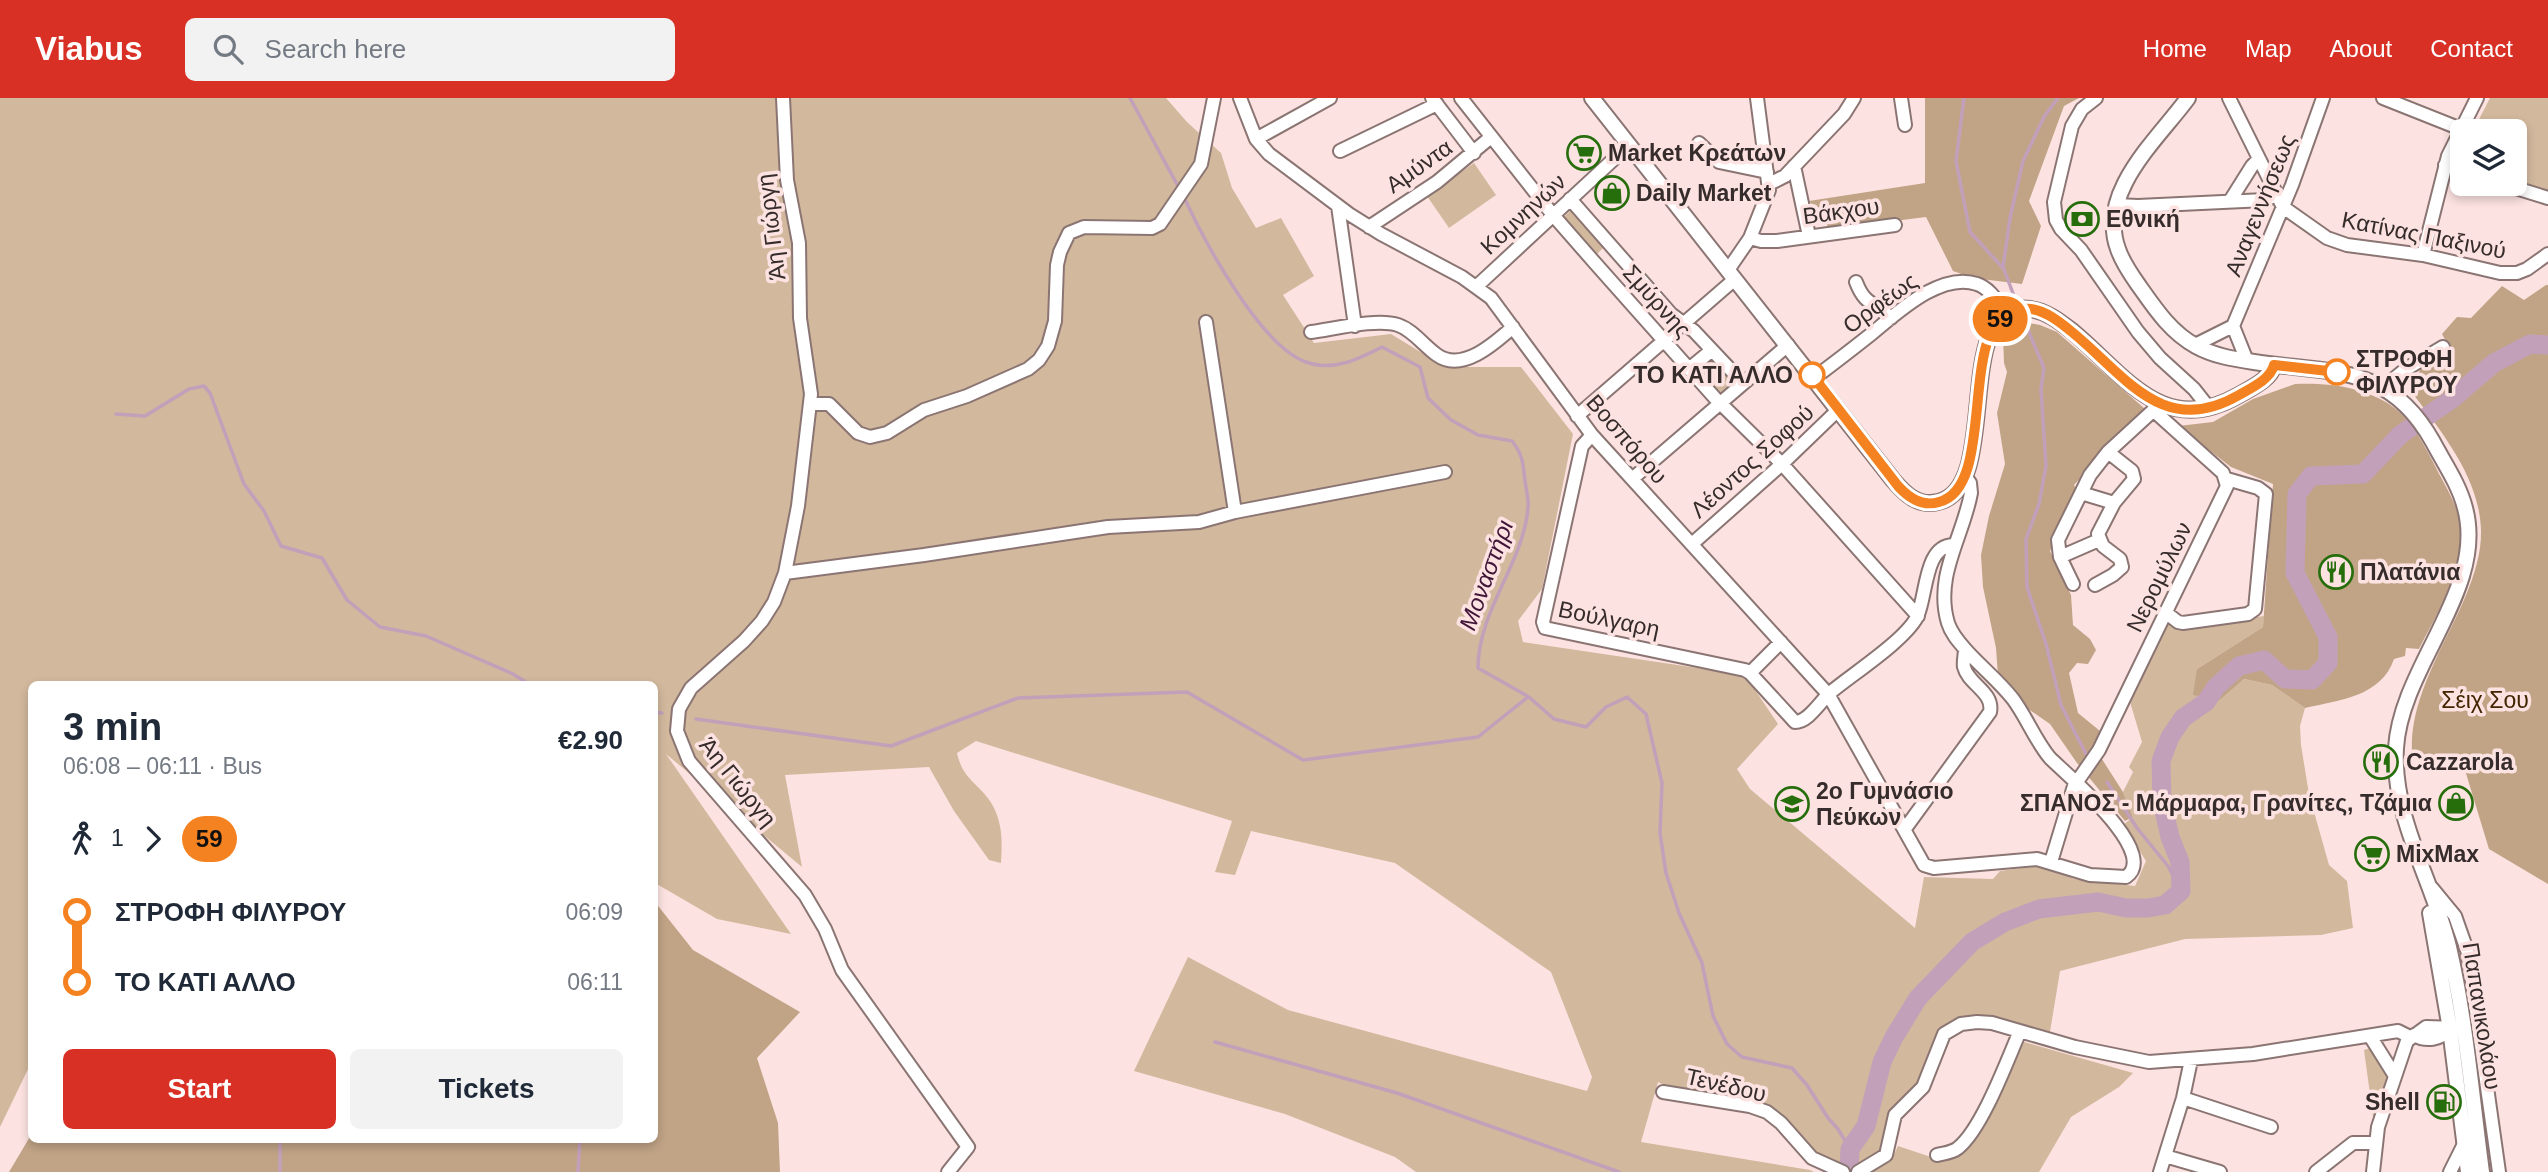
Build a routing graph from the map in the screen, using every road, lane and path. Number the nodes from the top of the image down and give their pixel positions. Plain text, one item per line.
1 (783, 98) edge
2 (1214, 98) edge
3 (1240, 98) edge
4 (1330, 98) edge
5 (1461, 98) edge
6 (1592, 98) edge
7 (1757, 98) edge
8 (1854, 98) edge
9 (1901, 98) edge
10 (2096, 98) edge
11 (2188, 98) edge
12 (2229, 98) edge
13 (2323, 98) edge
14 (2383, 98) edge
15 (2477, 98) edge
16 (1434, 101) edge
17 (2466, 119) edge
18 (1905, 124) dead end
19 (2450, 125) edge
20 (1491, 137) junction
21 (1256, 139) junction
22 (1699, 143) dead end
23 (1629, 145) junction
24 (1340, 151) dead end
25 (1474, 153) junction
26 (2450, 154) edge
27 (2258, 160) junction
28 (2445, 165) junction
29 (1794, 166) junction
30 (2450, 166) edge
31 (1768, 178) junction
32 (2527, 191) edge
33 (2276, 195) junction
34 (2548, 198) edge
35 (1570, 200) junction
36 (2230, 201) junction
37 (2116, 205) junction
38 (1338, 206) junction
39 (2283, 207) junction
40 (1553, 215) junction
41 (1895, 225) dead end
42 (1369, 227) junction
43 (1810, 236) junction
44 (1750, 238) junction
45 (1612, 247) junction
46 (2548, 254) edge
47 (2423, 255) junction
48 (1595, 263) junction
49 (1732, 275) junction
50 (1643, 282) junction
51 (1856, 282) dead end
52 (1477, 286) junction
53 (1626, 299) junction
54 (2016, 311) junction
55 (1891, 318) junction
56 (1206, 322) dead end
57 (1684, 323) junction
58 (1355, 326) junction
59 (2233, 326) junction
60 (1513, 327) junction
61 (1311, 332) dead end
62 (1663, 340) junction
63 (1788, 345) junction
64 (2195, 345) junction
65 (2443, 346) dead end
66 (1712, 350) junction
67 (2247, 361) junction
68 (2274, 365) junction
69 (1689, 369) junction
70 (1814, 378) junction
71 (1743, 383) junction
72 (2384, 387) junction
73 (1721, 402) junction
74 (810, 404) junction
75 (2156, 407) junction
76 (2209, 408) junction
77 (1838, 410) junction
78 (1577, 415) junction
79 (1592, 435) junction
80 (2108, 452) junction
81 (1782, 464) junction
82 (1445, 472) dead end
83 (1965, 476) junction
84 (1632, 479) junction
85 (2227, 479) junction
86 (2081, 493) junction
87 (2114, 503) junction
88 (1235, 512) junction
89 (2099, 540) junction
90 (1693, 543) junction
91 (1953, 545) junction
92 (2060, 557) junction
93 (785, 573) junction
94 (2073, 584) dead end
95 (2095, 585) dead end
96 (2165, 612) junction
97 (1917, 615) junction
98 (1782, 642) junction
99 (1965, 649) junction
100 (1750, 673) junction
101 (1828, 694) junction
102 (2077, 781) junction
103 (1905, 829) junction
104 (2051, 862) junction
105 (2421, 871) junction
106 (2480, 1024) junction
107 (2456, 1028) junction
108 (2020, 1031) junction
109 (2371, 1036) junction
110 (2412, 1036) junction
111 (2191, 1060) junction
112 (2395, 1076) junction
113 (1663, 1092) dead end
114 (2183, 1098) junction
115 (2271, 1127) dead end
116 (2375, 1143) junction
117 (2464, 1144) junction
118 (1937, 1155) dead end
119 (2165, 1157) junction
120 (948, 1172) edge
121 (1843, 1172) edge
122 (1858, 1172) edge
123 (2160, 1172) edge
124 (2220, 1172) edge
125 (2316, 1172) edge
126 (2373, 1172) edge
127 (2450, 1172) edge
128 (2468, 1172) edge
129 (2482, 1172) edge
130 (2499, 1172) edge

1 - 74 street, Άη Γιώργη
2 - 74 street
3 - 21 street
4 - 21 street
5 - 20 street, Σμύρνης
6 - 23 main road
7 - 31 street
8 - 29 street
9 - 18 street
10 - 76 street
11 - 37 main road, Παπανικολάου
12 - 27 street, Κατίνας Παξινού
13 - 39 street, Αναγεννήσεως
14 - 19 street
15 - 17 street
16 - 24 street
16 - 25 street
20 - 25 street, Αμύντα
20 - 40 street, Σμύρνης
21 - 38 street, Βοσπόρου
22 - 31 street
23 - 35 street, Κομνηνών
23 - 49 main road
25 - 42 street, Αμύντα
26 - 28 street
27 - 33 street, Κατίνας Παξινού
27 - 36 street
28 - 30 street
28 - 47 street
29 - 31 street
29 - 43 street
31 - 44 street
32 - 34 street
33 - 36 street
33 - 39 street, Κατίνας Παξινού
35 - 40 street, Κομνηνών
35 - 45 street
36 - 37 street
37 - 64 main road, Παπανικολάου
38 - 42 street, Βοσπόρου
38 - 58 street
39 - 47 street, Κατίνας Παξινού
39 - 59 street, Αναγεννήσεως
40 - 48 street, Σμύρνης
40 - 52 street, Κομνηνών
41 - 43 street, Βάκχου
42 - 52 street, Βοσπόρου
43 - 44 street, Βάκχου
44 - 49 street
45 - 48 street
45 - 50 street
46 - 47 street, Κατίνας Παξινού
48 - 53 street, Σμύρνης
49 - 57 street
49 - 63 main road
50 - 53 street
50 - 57 street
51 - 55 street
52 - 60 street, Βοσπόρου
53 - 62 street, Σμύρνης
54 - 55 street, Ορφέως
54 - 75 main road
54 - 83 main road
55 - 70 street, Ορφέως
56 - 88 street
57 - 62 street
57 - 66 street
58 - 60 street
58 - 61 street
59 - 64 street
59 - 67 street
60 - 78 street, Βοσπόρου
62 - 69 street, Σμύρνης
62 - 78 street
63 - 70 main road
63 - 71 street
64 - 67 main road, Παπανικολάου
65 - 72 street
66 - 69 street
66 - 71 street
67 - 68 main road, Παπανικολάου
68 - 72 main road, Παπανικολάου
68 - 76 main road
69 - 73 street, Σμύρνης
70 - 77 main road
71 - 73 street
72 - 105 main road, Παπανικολάου
73 - 81 street, Σμύρνης
73 - 84 street
74 - 93 street, Άη Γιώργη
75 - 76 main road
75 - 80 street
75 - 85 street
77 - 81 street, Λέοντος Σοφού
77 - 83 main road
78 - 79 street, Βοσπόρου
79 - 84 street, Βοσπόρου
79 - 100 street, Βούλγαρη
80 - 86 street
80 - 87 street
81 - 90 street, Λέοντος Σοφού
81 - 97 street, Σμύρνης
82 - 88 street
83 - 91 street
84 - 90 street, Βοσπόρου
85 - 96 street, Νερομύλων
85 - 96 street
86 - 87 street
86 - 92 street
87 - 89 street
88 - 93 street
89 - 92 street
89 - 95 street
90 - 98 street, Βοσπόρου
91 - 97 street
91 - 99 street
92 - 94 street
93 - 120 street, Άη Γιώργη
96 - 102 street, Νερομύλων
97 - 101 street
98 - 100 street
98 - 101 street, Βοσπόρου
99 - 102 street
99 - 103 street
100 - 101 street
101 - 103 street, Βοσπόρου
102 - 104 street, Νερομύλων
102 - 104 street
103 - 104 street, Βοσπόρου
105 - 106 street
105 - 107 main road, Παπανικολάου
106 - 107 street
106 - 130 street
107 - 110 street
107 - 117 main road, Παπανικολάου
107 - 129 main road, Παπανικολάου
108 - 111 street
108 - 118 street
108 - 122 street
109 - 110 street
109 - 111 street
109 - 112 street
110 - 112 street
111 - 114 street
112 - 116 street
113 - 121 street, Τενέδου
114 - 115 street
114 - 119 street
116 - 125 street
116 - 126 street
117 - 127 street
117 - 128 main road, Παπανικολάου
119 - 123 street
119 - 124 street

